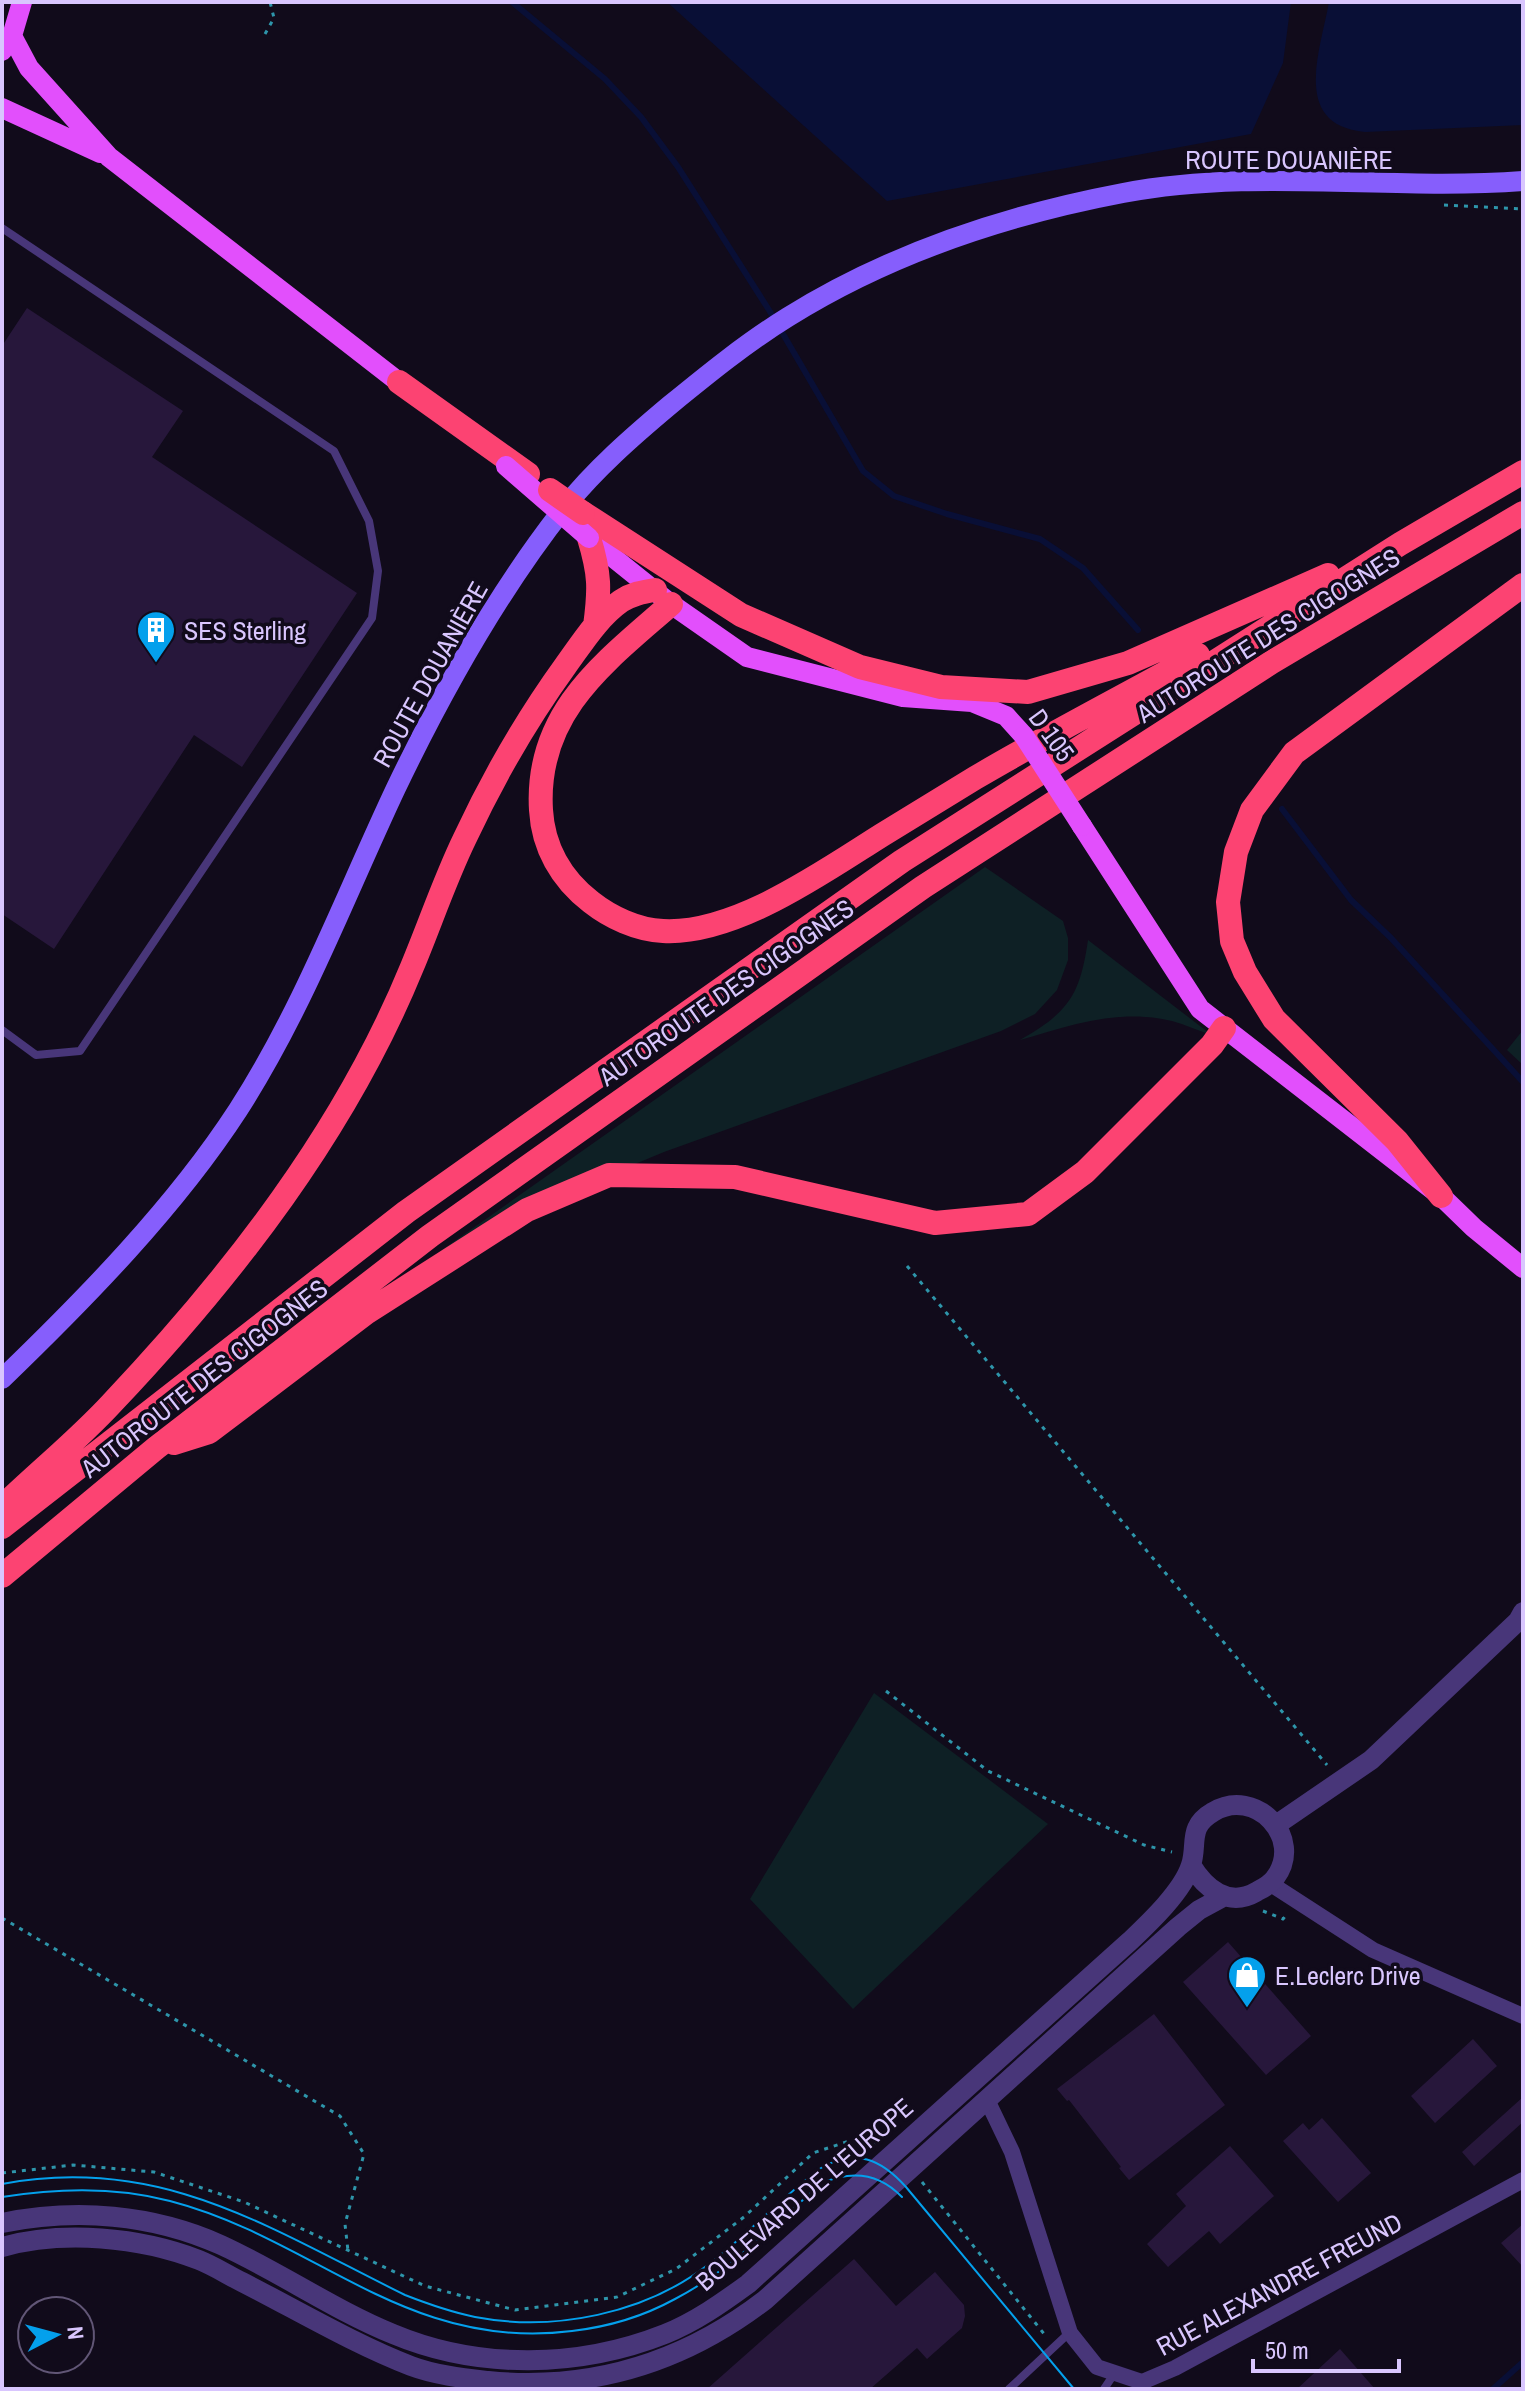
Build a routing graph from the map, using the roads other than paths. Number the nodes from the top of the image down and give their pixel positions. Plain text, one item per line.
1 (22, 2) edge
2 (7, 44) edge
3 (2, 108) edge
4 (109, 157) junction
5 (1523, 181) edge
6 (2, 228) edge
7 (399, 382) junction
8 (1523, 472) edge
9 (1523, 513) edge
10 (589, 538) junction
11 (1400, 544) junction
12 (1523, 585) edge
13 (663, 597) junction
14 (595, 626) junction
15 (1224, 1028) junction
16 (2, 1030) edge
17 (1441, 1196) junction
18 (1523, 1268) edge
19 (2, 1379) edge
20 (156, 1448) junction
21 (2, 1507) edge
22 (2, 1527) edge
23 (2, 1576) edge
24 (1521, 1617) edge
25 (1276, 1825) junction
26 (1191, 1861) junction
27 (1271, 1884) junction
28 (1223, 1897) junction
29 (1523, 2016) edge
30 (988, 2102) junction
31 (1523, 2180) edge
32 (2, 2223) edge
33 (2, 2247) edge
34 (1070, 2333) junction
35 (467, 2356) junction
36 (1114, 2373) junction
37 (458, 2383) edge
38 (1009, 2389) edge
39 (1104, 2389) edge

1 - 2 main road
2 - 4 main road
3 - 4 main road
4 - 7 main road
5 - 19 main road, ROUTE DOUANIÈRE
6 - 16 lane
7 - 10 main road, bridge
7 - 11 highway, bridge
8 - 11 highway, AUTOROUTE DES CIGOGNES
9 - 20 highway, AUTOROUTE DES CIGOGNES
10 - 13 main road
10 - 14 highway
11 - 13 highway
11 - 22 highway, AUTOROUTE DES CIGOGNES
12 - 17 highway
13 - 14 highway
13 - 15 main road, D 105, bridge
14 - 21 highway
15 - 17 main road, D 105
15 - 20 highway
17 - 18 main road, D 105
20 - 23 highway, AUTOROUTE DES CIGOGNES
24 - 25 street
25 - 26 street
25 - 27 street
26 - 28 street
26 - 35 street, BOULEVARD DE L'EUROPE
27 - 28 street
27 - 29 street
28 - 30 street, BOULEVARD DE L'EUROPE
30 - 34 street, RUE ALEXANDRE FREUND
30 - 37 street, BOULEVARD DE L'EUROPE
31 - 36 street, RUE ALEXANDRE FREUND
32 - 35 street, BOULEVARD DE L'EUROPE
33 - 37 street, BOULEVARD DE L'EUROPE
34 - 36 street, RUE ALEXANDRE FREUND
34 - 38 lane
35 - 37 lane
36 - 39 lane

